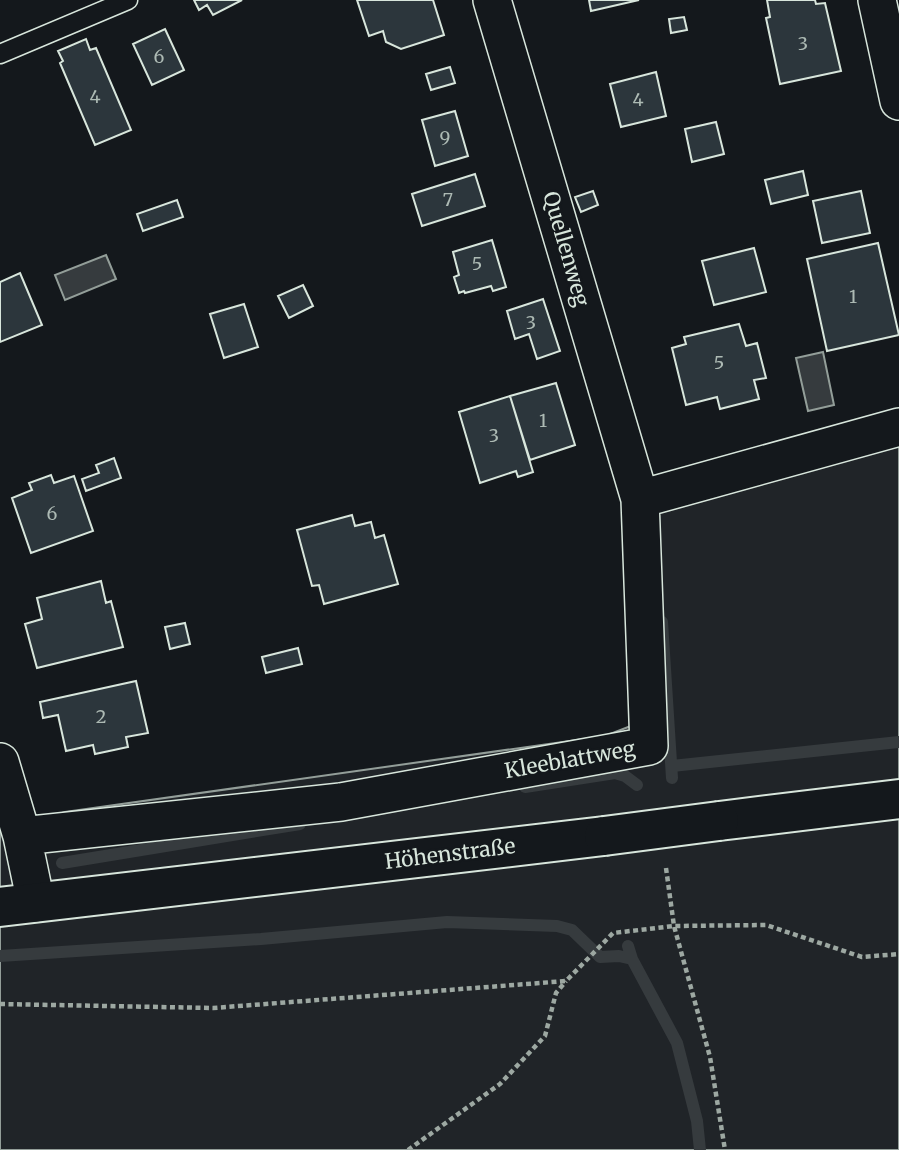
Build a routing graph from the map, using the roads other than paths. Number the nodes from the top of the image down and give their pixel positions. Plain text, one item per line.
1 (128, 0) edge
2 (492, 0) edge
3 (877, 0) edge
4 (0, 54) edge
5 (899, 101) edge
6 (899, 427) edge
7 (640, 499) junction
8 (0, 762) edge
9 (899, 799) edge
10 (22, 836) junction
11 (18, 905) edge

1 - 4 lane
2 - 7 street, Quellenweg
3 - 5 street
6 - 7 street
7 - 10 street, Kleeblattweg
8 - 10 street
9 - 11 street, Höhenstraße, bridge
10 - 11 street

